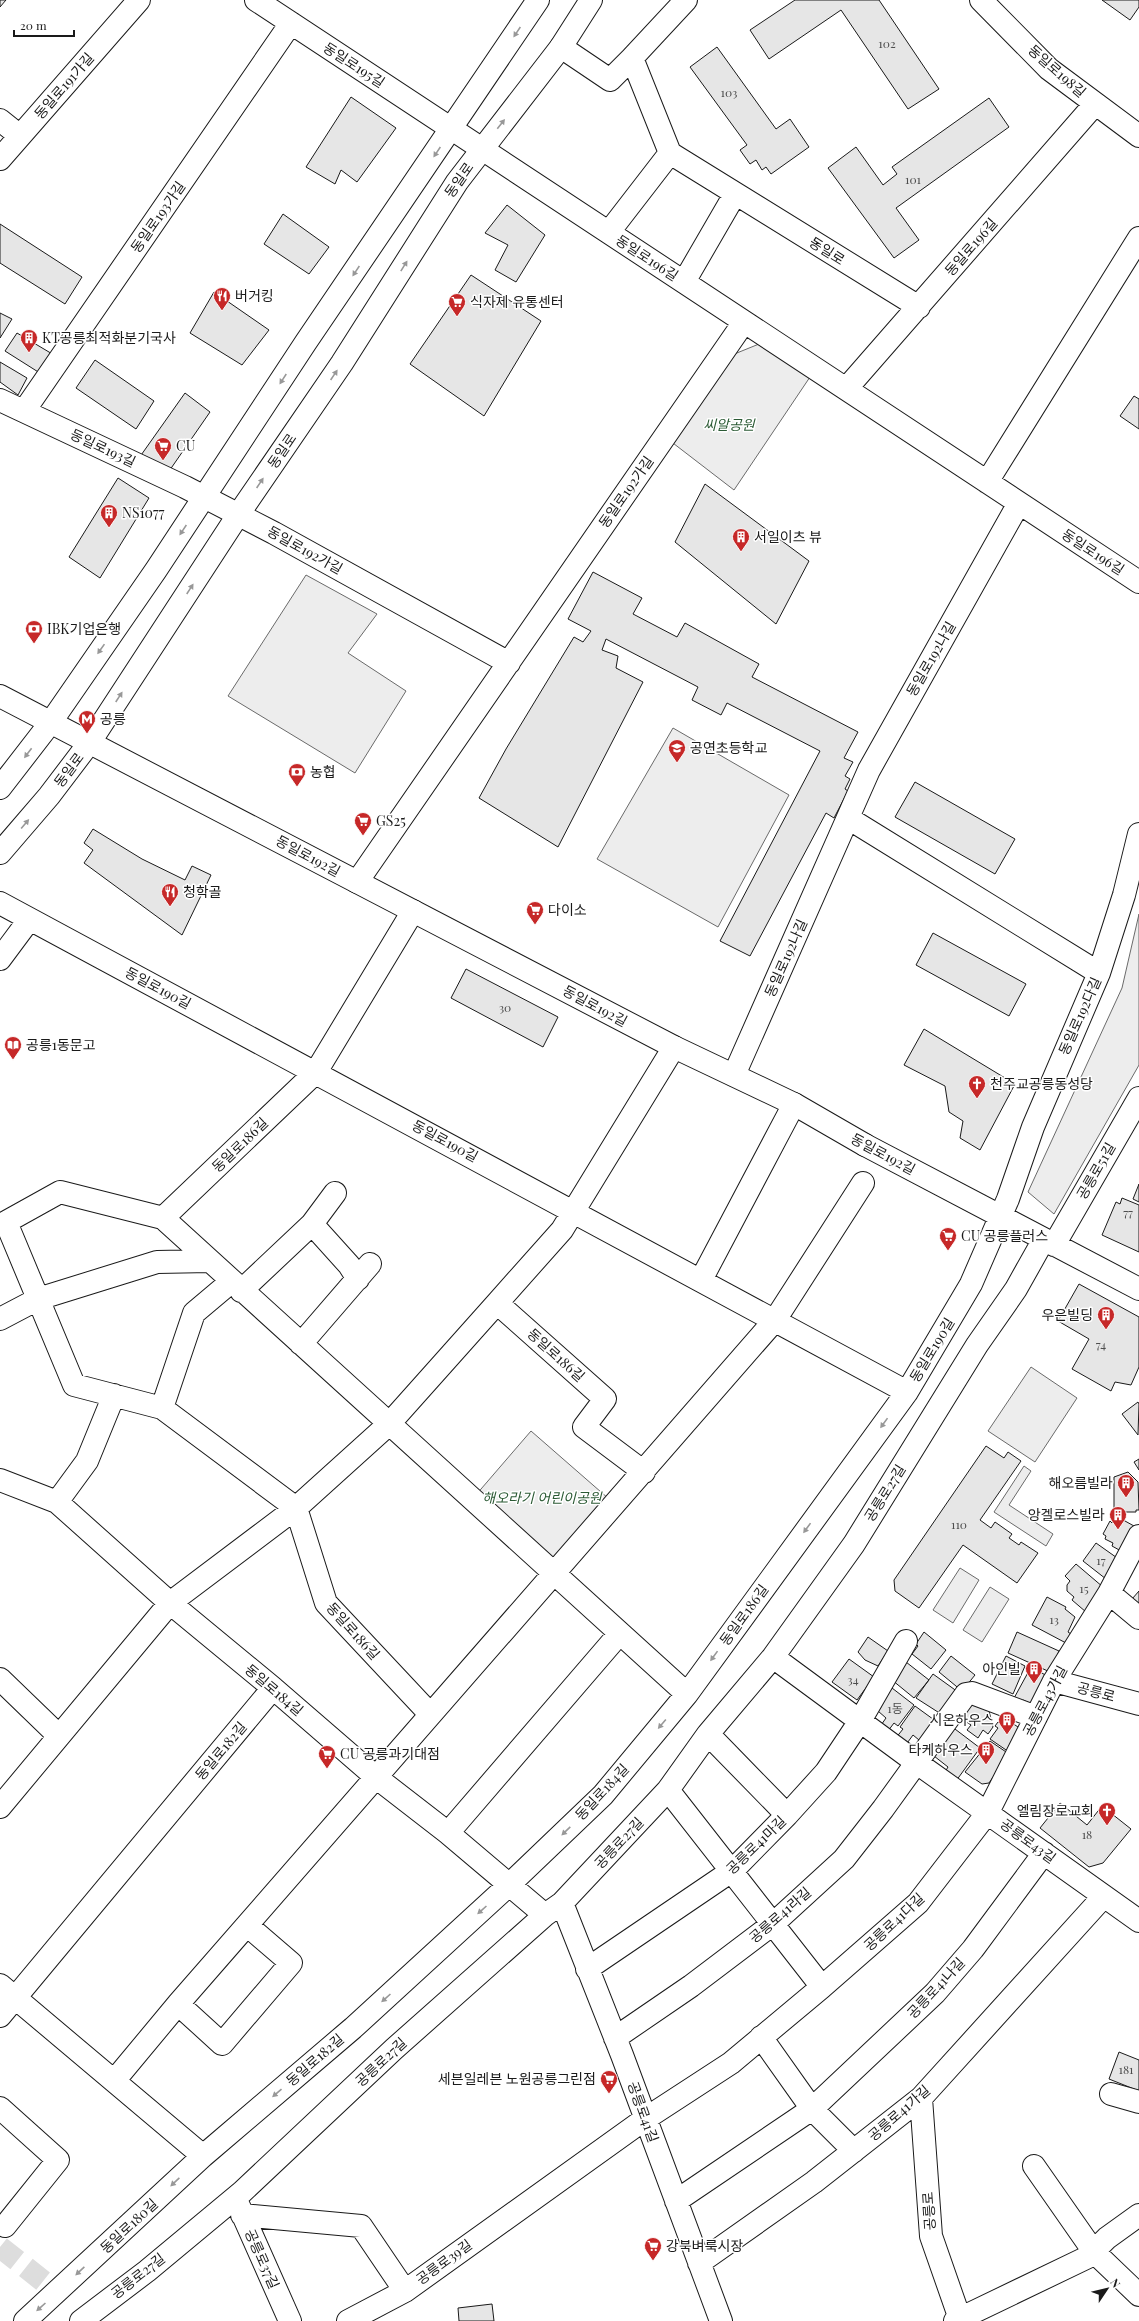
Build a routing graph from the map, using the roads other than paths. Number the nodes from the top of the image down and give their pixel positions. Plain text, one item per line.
1 (139, 0) edge
2 (256, 0) edge
3 (538, 0) edge
4 (591, 0) edge
5 (686, 0) edge
6 (981, 0) edge
7 (291, 23) junction
8 (562, 47) junction
9 (632, 58) junction
10 (1095, 104) junction
11 (0, 120) edge
12 (452, 130) junction
13 (20, 136) junction
14 (1139, 136) edge
15 (482, 148) junction
16 (670, 153) junction
17 (0, 159) edge
18 (735, 194) junction
19 (609, 232) junction
20 (1139, 238) edge
21 (684, 282) junction
22 (919, 307) junction
23 (744, 322) junction
24 (846, 389) junction
25 (0, 400) edge
26 (24, 411) junction
27 (987, 482) junction
28 (205, 498) junction
29 (1019, 503) junction
30 (238, 515) junction
31 (1139, 582) edge
32 (509, 663) junction
33 (0, 696) edge
34 (52, 722) junction
35 (90, 742) junction
36 (0, 788) edge
37 (848, 818) junction
38 (1139, 834) edge
39 (0, 853) edge
40 (357, 882) junction
41 (0, 903) edge
42 (413, 911) junction
43 (29, 920) junction
44 (0, 959) edge
45 (1099, 973) junction
46 (674, 1047) junction
47 (316, 1072) junction
48 (734, 1075) junction
49 (1139, 1098) edge
50 (794, 1104) junction
51 (863, 1183) dead end
52 (335, 1193) dead end
53 (573, 1211) junction
54 (1001, 1217) junction
55 (163, 1218) junction
56 (3, 1222) edge
57 (312, 1224) junction
58 (1049, 1242) junction
59 (210, 1261) junction
60 (701, 1280) junction
61 (237, 1286) junction
62 (1139, 1289) edge
63 (38, 1299) junction
64 (497, 1303) junction
65 (0, 1319) edge
66 (775, 1320) junction
67 (301, 1344) junction
68 (907, 1392) junction
69 (114, 1395) junction
70 (162, 1408) junction
71 (389, 1424) junction
72 (644, 1472) junction
73 (0, 1480) edge
74 (57, 1502) junction
75 (296, 1508) junction
76 (1139, 1536) edge
77 (554, 1574) junction
78 (1109, 1593) junction
79 (170, 1603) junction
80 (1139, 1618) edge
81 (620, 1633) junction
82 (906, 1641) dead end
83 (773, 1657) junction
84 (0, 1679) edge
85 (1054, 1681) junction
86 (273, 1688) junction
87 (687, 1694) junction
88 (1139, 1704) edge
89 (430, 1714) junction
90 (1036, 1717) junction
91 (860, 1721) junction
92 (708, 1734) junction
93 (59, 1736) junction
94 (917, 1763) junction
95 (377, 1778) junction
96 (668, 1790) junction
97 (0, 1807) edge
98 (988, 1812) junction
99 (787, 1815) junction
100 (448, 1833) junction
101 (1044, 1853) junction
102 (733, 1870) junction
103 (510, 1884) junction
104 (1104, 1896) junction
105 (554, 1909) junction
106 (1139, 1921) edge
107 (773, 1924) junction
108 (248, 1926) junction
109 (587, 1969) junction
110 (822, 1987) junction
111 (7, 1992) edge
112 (178, 2004) junction
113 (0, 2016) edge
114 (761, 2037) junction
115 (615, 2038) junction
116 (114, 2081) junction
117 (1111, 2094) dead end
118 (921, 2098) junction
119 (1139, 2102) edge
120 (0, 2108) edge
121 (812, 2109) junction
122 (645, 2119) junction
123 (854, 2151) junction
124 (203, 2156) junction
125 (1034, 2166) dead end
126 (676, 2201) junction
127 (239, 2206) junction
128 (1139, 2215) edge
129 (5, 2226) dead end
130 (1094, 2252) junction
131 (699, 2263) junction
132 (405, 2291) junction
133 (1139, 2295) edge
134 (957, 2320) edge
135 (25, 2321) edge
136 (81, 2321) edge
137 (290, 2321) edge
138 (348, 2321) edge
139 (721, 2321) edge

1 - 13 street, 동일로191가길
2 - 7 street, 동일로195길
3 -> 12 street
4 - 8 street, 동일로
5 - 9 street
6 - 10 street, 동일로198길
7 - 12 street, 동일로195길
7 - 26 street, 동일로193가길
8 - 9 street
15 -> 8 street, 동일로
9 - 16 street
10 - 14 street, 동일로198길
10 - 22 street, 동일로196길
11 - 13 street
12 - 15 street, 동일로196길
12 -> 28 street
13 - 17 street, 동일로191가길
15 - 19 street, 동일로196길
30 -> 15 street, 동일로
16 - 18 street, 동일로
16 - 19 street, 동일로196길
18 - 21 street
18 - 22 street, 동일로
19 - 21 street, 동일로196길
20 - 27 street
21 - 23 street, 동일로196길
22 - 24 street, 동일로196길
23 - 24 street, 동일로196길
23 - 32 street, 동일로192가길
24 - 27 street, 동일로196길
25 - 26 street, 동일로193길
26 - 28 street, 동일로193길
27 - 29 street, 동일로196길
28 - 30 street, 동일로192가길
28 -> 34 street
29 - 31 street, 동일로196길
29 - 37 street, 동일로192나길
30 - 32 street, 동일로192가길
35 -> 30 street, 동일로
32 - 40 street, 동일로192가길
33 - 34 street, 동일로192길
34 - 35 street, 동일로192길
34 -> 36 street
39 -> 35 street, 동일로
35 - 40 street, 동일로192길
37 - 45 street
37 - 48 street, 동일로192나길
38 - 45 street, 동일로192다길
40 - 42 street, 동일로192길
41 - 43 street, 동일로190길
42 - 46 street, 동일로192길
42 - 47 street
43 - 44 street
43 - 47 street, 동일로190길
45 - 54 street, 동일로192다길
46 - 48 street, 동일로192길
46 - 53 street
47 - 53 street, 동일로190길
47 - 55 street, 동일로186길
48 - 50 street, 동일로192길
49 - 58 street, 공릉로51길
50 - 54 street, 동일로192길
50 - 60 street
51 - 66 street
52 - 57 street
53 - 60 street, 동일로190길
53 - 64 street
54 - 58 street, 동일로192길
54 - 68 street, 동일로190길
55 - 56 street
55 - 59 street
56 - 63 street
57 - 61 street
57 - 67 street
58 - 62 street, 동일로192길
58 - 83 street, 공릉로27길
59 - 61 street
59 - 63 street
60 - 66 street, 동일로190길
61 - 67 street
61 - 70 street
63 - 65 street
63 - 69 street
64 - 71 street
64 - 72 street, 동일로186길
66 - 68 street, 동일로190길
66 - 72 street
67 - 71 street
68 -> 87 street, 동일로186길
69 - 70 street
69 - 74 street
70 - 75 street
71 - 75 street
71 - 77 street
72 - 77 street
73 - 74 street, 동일로184길
74 - 79 street, 동일로184길
75 - 79 street
75 - 89 street, 동일로186길
76 - 78 street, 공릉로43가길
77 - 81 street
77 - 89 street
78 - 80 street
78 - 85 street, 공릉로43가길
79 - 86 street, 동일로184길
79 - 93 street
81 - 87 street
81 - 100 street
82 - 91 street
83 - 91 street, 공릉로43길
83 - 92 street, 공릉로27길
84 - 93 street
85 - 88 street, 공릉로
85 - 90 street, 공릉로43가길
86 - 95 street, 동일로184길
86 - 111 street, 동일로182길
87 -> 103 street, 동일로184길
89 - 95 street
90 - 94 street
90 - 98 street, 공릉로43가길
91 - 94 street, 공릉로43길
91 - 99 street, 공릉로41마길
92 - 96 street, 공릉로27길
92 - 99 street
93 - 97 street
94 - 98 street, 공릉로43길
94 - 107 street, 공릉로41라길
95 - 100 street, 동일로184길
95 - 108 street
96 - 102 street
96 - 105 street, 공릉로27길
98 - 101 street, 공릉로43길
98 - 110 street, 공릉로41다길
99 - 102 street, 공릉로41마길
100 - 103 street, 동일로184길
101 - 104 street, 공릉로43길
101 - 121 street, 공릉로41나길
102 - 107 street
102 - 109 street, 공릉로41마길
103 - 105 street, 동일로184길
103 -> 124 street, 동일로182길
104 - 106 street, 공릉로43길
104 - 118 street, 공릉로41가길
105 - 109 street, 공릉로41길
105 - 127 street, 공릉로27길
107 - 110 street
107 - 115 street, 공릉로41라길
108 - 112 street
108 - 112 street
109 - 115 street, 공릉로41길
110 - 114 street, 공릉로41다길
111 - 113 street
111 - 116 street
112 - 116 street
114 - 121 street
114 - 122 street, 공릉로41다길
115 - 122 street, 공릉로41길
116 - 124 street
117 - 119 street
118 - 123 street, 공릉로41가길
118 - 134 street, 공릉로
120 - 129 street
121 - 123 street
121 - 126 street, 공릉로41나길
122 - 126 street, 공릉로41길
122 - 132 street, 공릉로39길
123 - 131 street, 공릉로41가길
124 -> 135 street, 동일로180길
125 - 130 street
126 - 131 street, 공릉로41길
127 - 132 street, 공릉로39길
127 - 136 street, 공릉로27길
127 - 137 street, 공릉로37길
128 - 130 street, 공릉로
130 - 133 street
130 - 134 street, 공릉로
131 - 139 street, 공릉로41길
132 - 138 street

